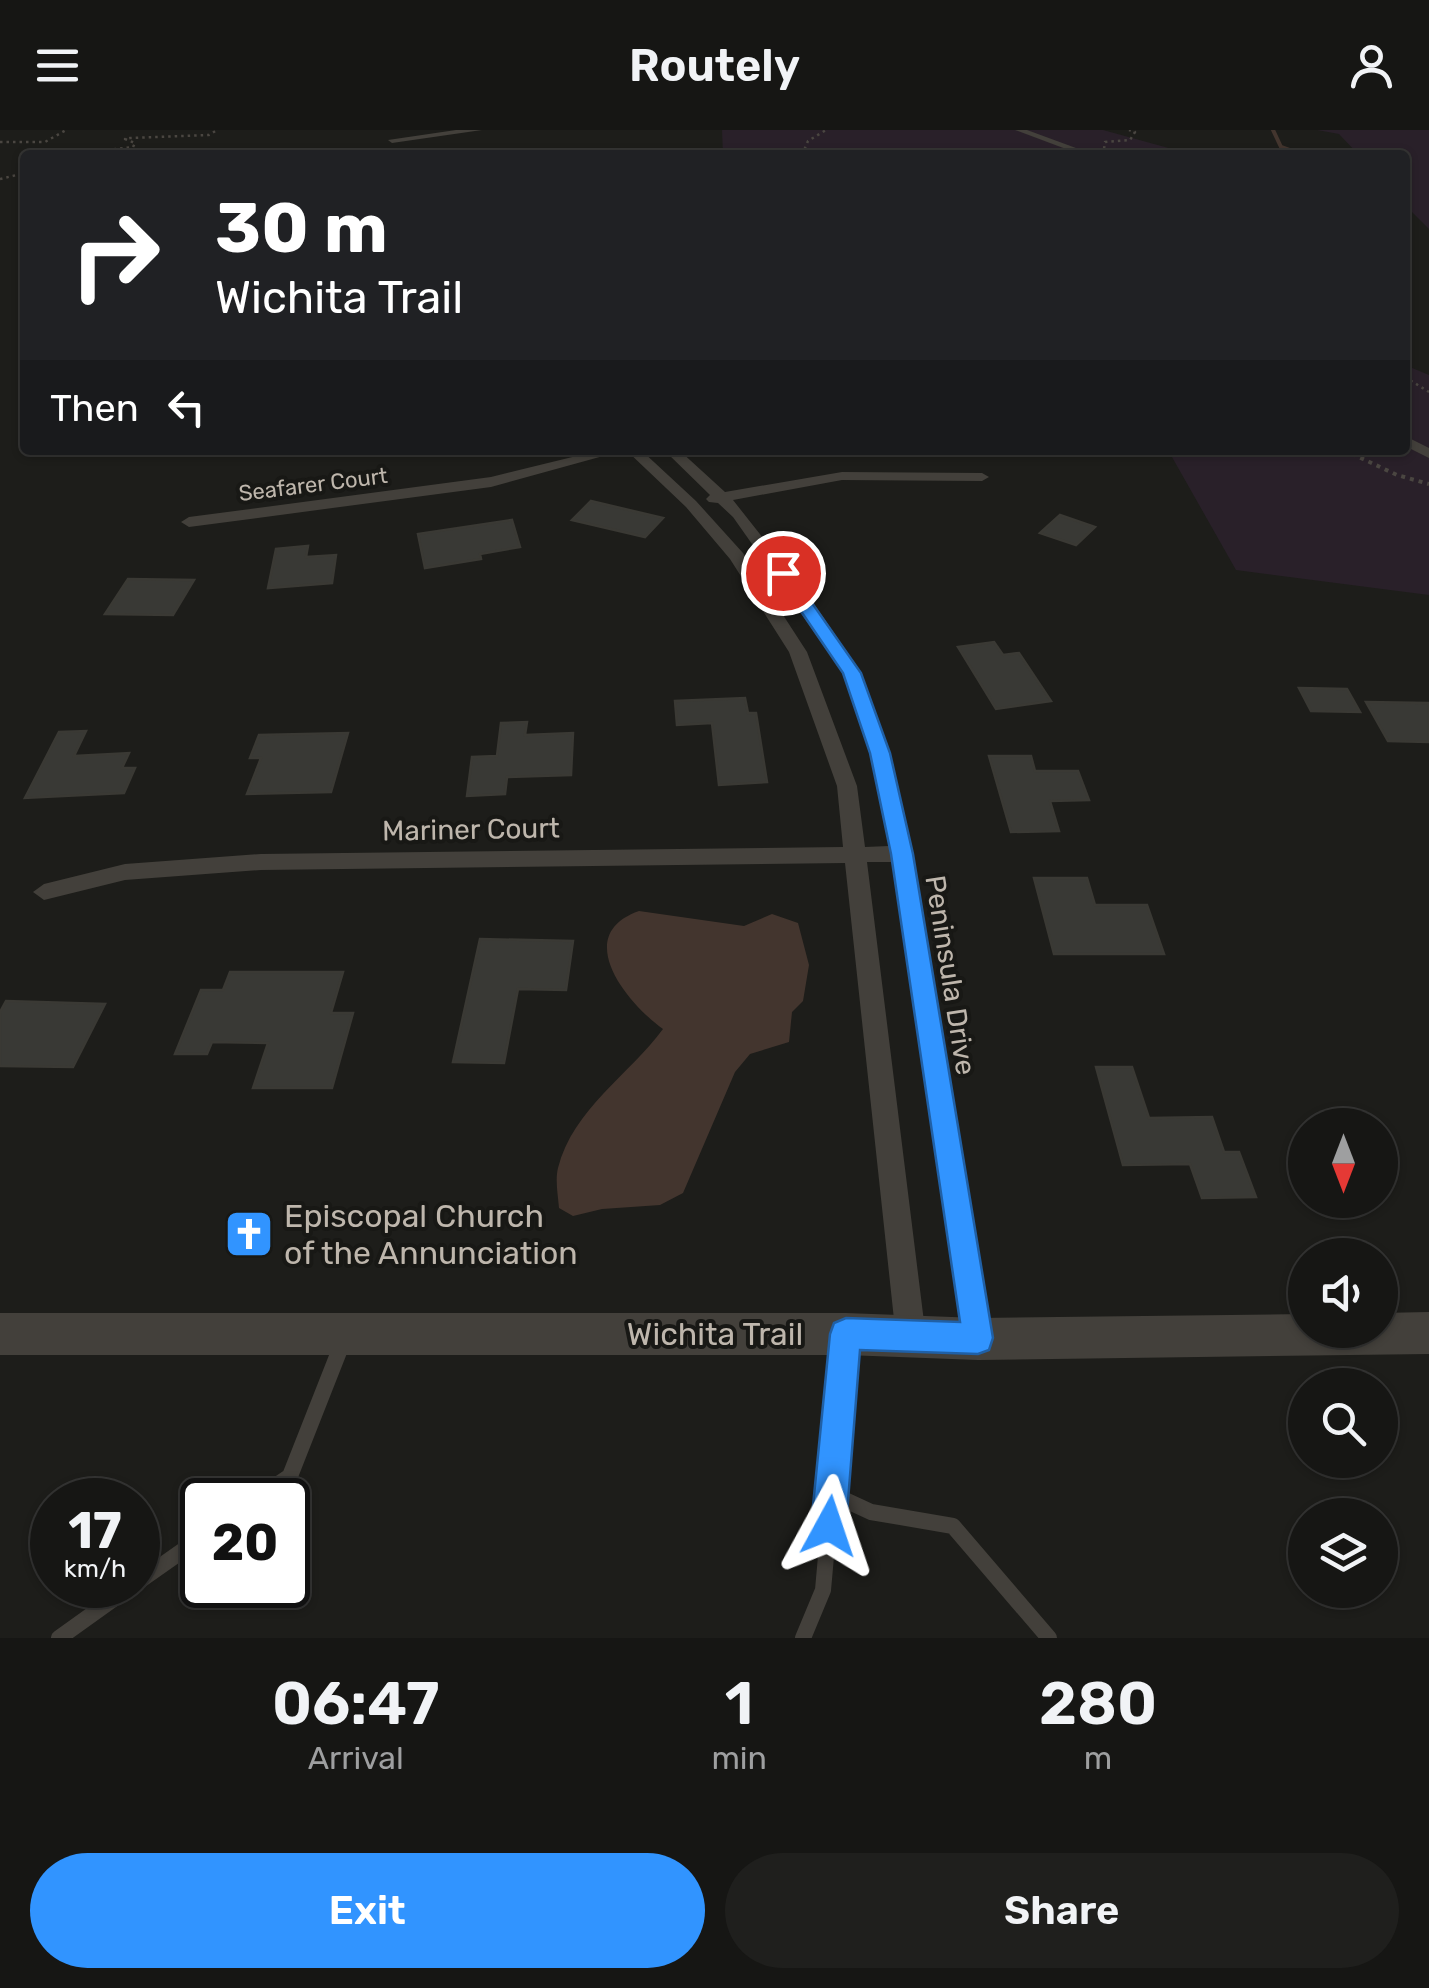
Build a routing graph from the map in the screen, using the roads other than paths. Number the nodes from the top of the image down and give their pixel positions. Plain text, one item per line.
1 (478, 130) edge
2 (1019, 130) edge
3 (394, 135) edge
4 (1077, 150) edge
5 (598, 455) edge
6 (639, 455) edge
7 (676, 455) edge
8 (982, 477) dead end
9 (722, 497) junction
10 (691, 504) junction
11 (188, 522) dead end
12 (857, 854) junction
13 (902, 854) junction
14 (44, 892) dead end
15 (1429, 1333) edge
16 (0, 1334) edge
17 (846, 1334) junction
18 (345, 1335) junction
19 (911, 1338) junction
20 (978, 1338) junction
21 (287, 1478) edge
22 (832, 1494) junction
23 (101, 1608) edge
24 (60, 1638) edge
25 (803, 1638) edge
26 (1049, 1638) edge

1 - 3 street
2 - 4 street
5 - 11 street, Seafarer Court
6 - 10 street
7 - 9 street, Peninsula Drive
8 - 9 street
9 - 10 street
9 - 13 street, Peninsula Drive
10 - 12 street
12 - 13 street, Mariner Court
12 - 14 street, Mariner Court
12 - 19 street
13 - 20 street, Peninsula Drive
15 - 20 street, Wichita Trail
16 - 18 street, Wichita Trail
17 - 18 street, Wichita Trail
17 - 19 street, Wichita Trail
17 - 22 lane
18 - 21 lane
19 - 20 street, Wichita Trail
22 - 25 lane
22 - 26 lane
23 - 24 lane

